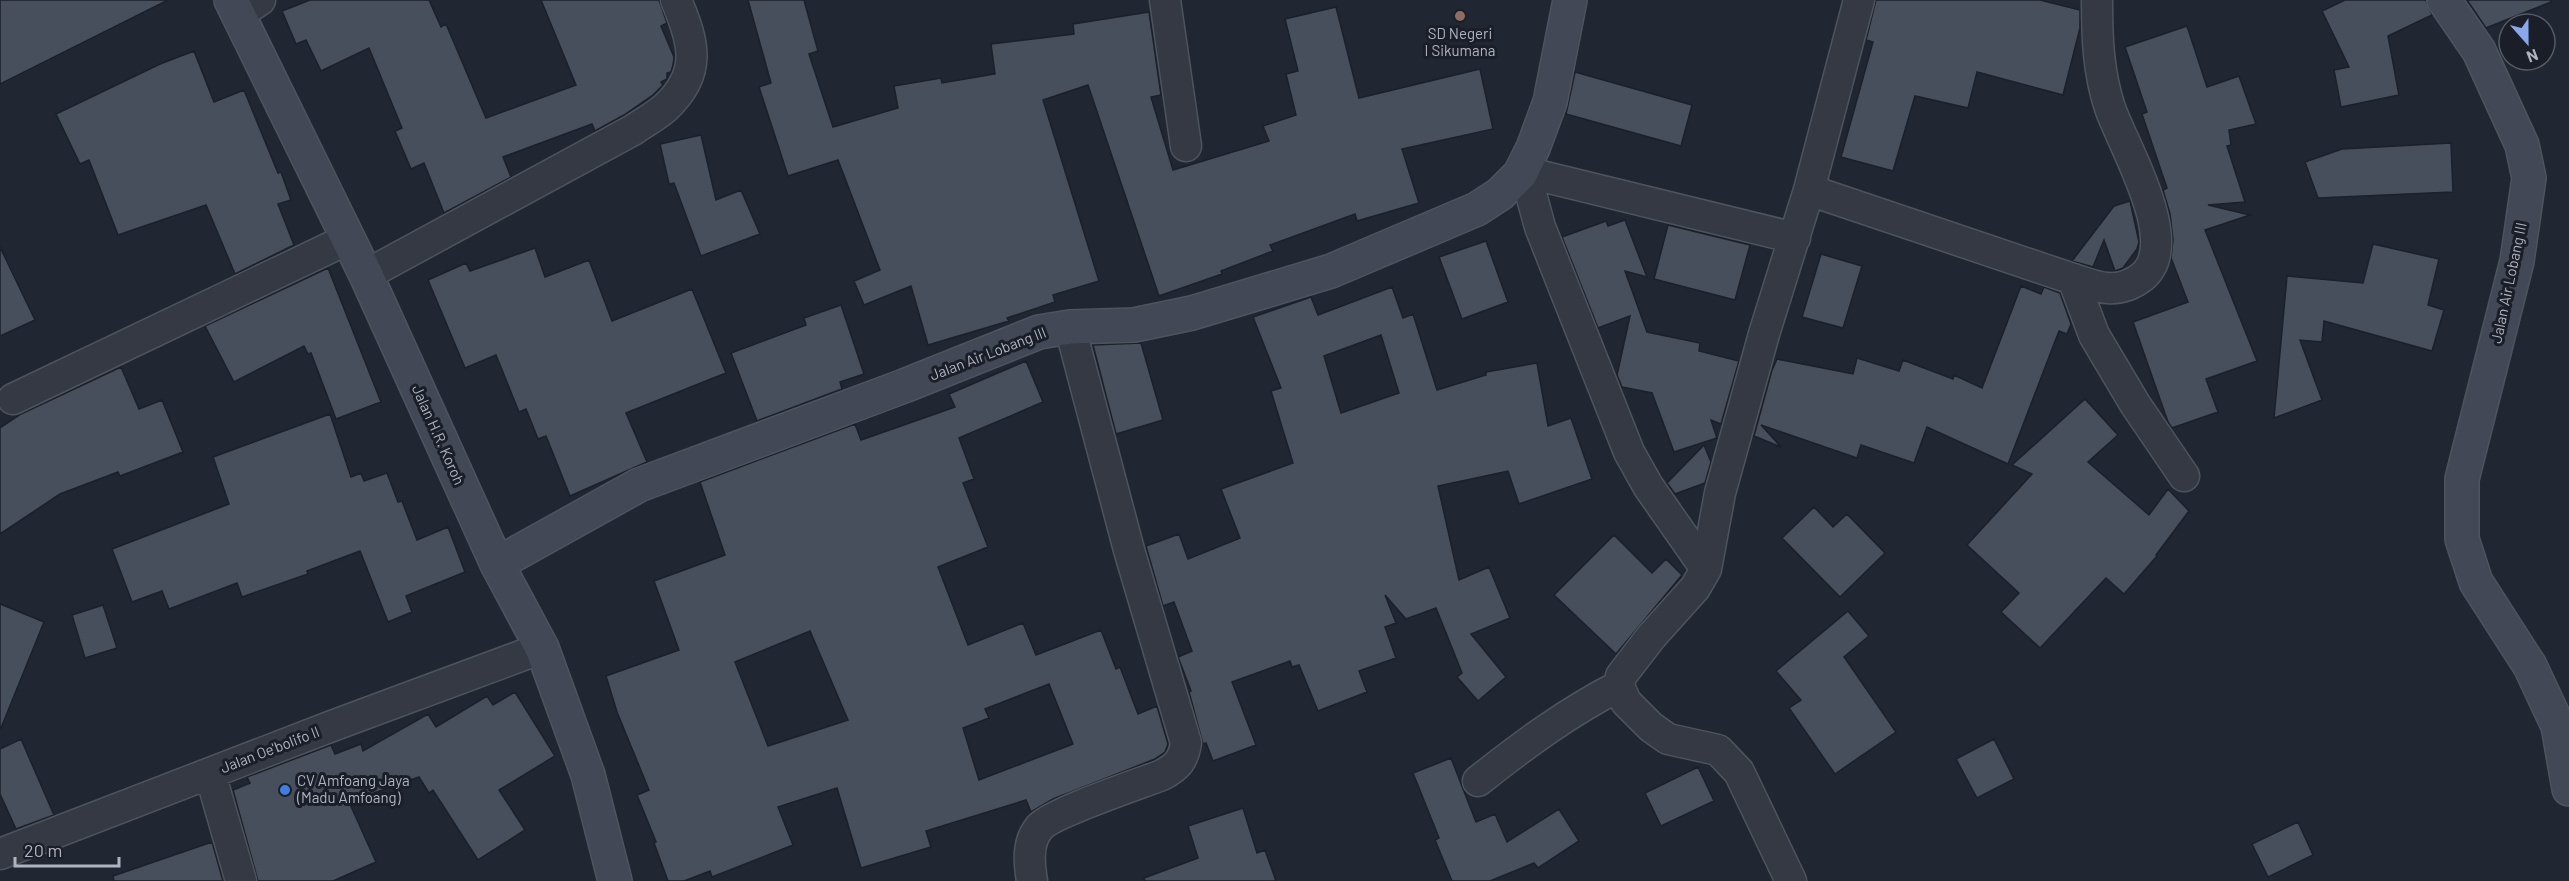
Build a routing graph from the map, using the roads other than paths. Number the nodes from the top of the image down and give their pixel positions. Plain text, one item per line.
1 (676, 0) edge
2 (1165, 0) edge
3 (1570, 0) edge
4 (1859, 0) edge
5 (2097, 0) edge
6 (2444, 0) edge
7 (243, 5) edge
8 (1186, 146) dead end
9 (1522, 173) junction
10 (1809, 190) junction
11 (1795, 238) junction
12 (348, 239) junction
13 (366, 275) junction
14 (2073, 279) junction
15 (1070, 327) junction
16 (13, 399) dead end
17 (2184, 476) dead end
18 (497, 564) junction
19 (1706, 569) junction
20 (542, 648) junction
21 (1619, 686) junction
22 (210, 773) junction
23 (1478, 781) dead end
24 (2569, 789) edge
25 (0, 854) edge
26 (241, 881) edge
27 (615, 881) edge
28 (1032, 881) edge
29 (1791, 881) edge

1 - 13 street
2 - 8 street
3 - 9 street, Jalan Air Lobang III
4 - 10 street
5 - 14 street
6 - 24 street, Jalan Air Lobang III
7 - 12 street, Jalan H.R. Koroh
9 - 11 street
9 - 15 street, Jalan Air Lobang III
9 - 19 street
10 - 11 street
10 - 14 street
11 - 19 street
12 - 13 street, Jalan H.R. Koroh
12 - 16 street
13 - 18 street, Jalan H.R. Koroh
14 - 17 street
15 - 18 street, Jalan Air Lobang III
15 - 28 street
18 - 20 street, Jalan H.R. Koroh
19 - 21 street
20 - 22 street, Jalan Oe'bolifo II
20 - 27 street, Jalan H.R. Koroh
21 - 23 street
21 - 29 street
22 - 25 street, Jalan Oe'bolifo II
22 - 26 street

